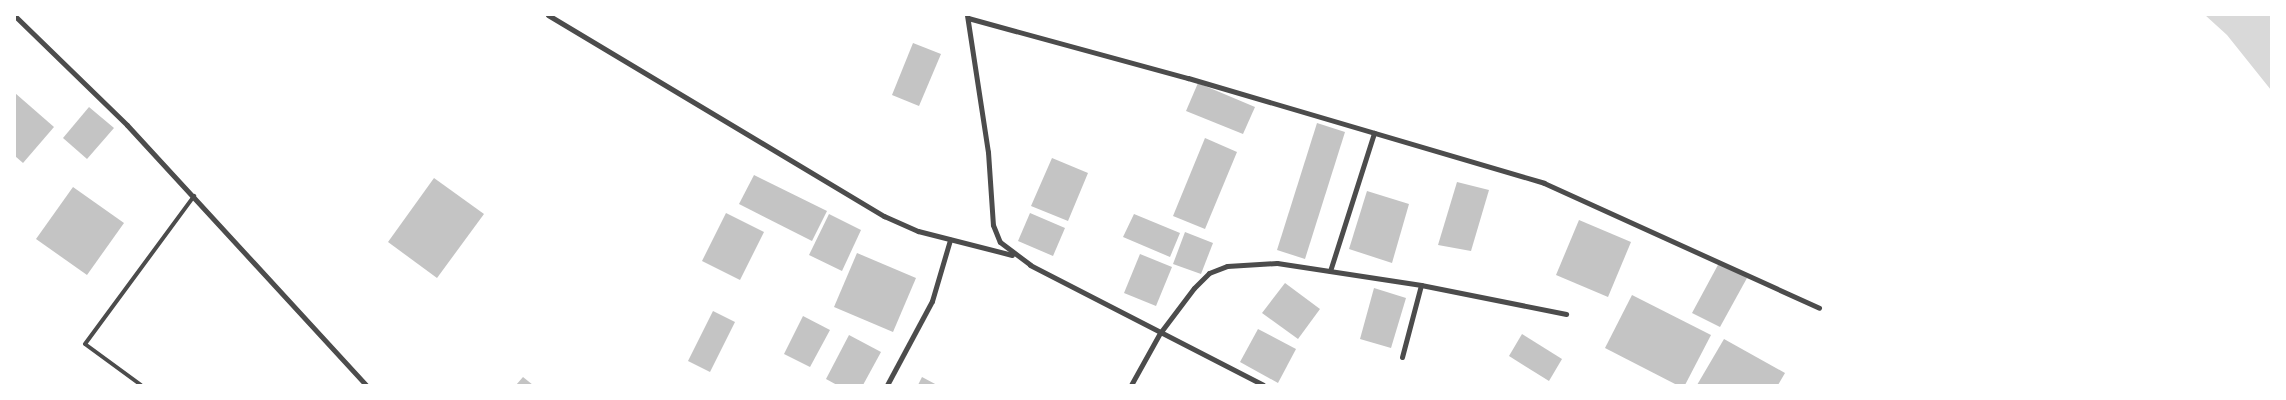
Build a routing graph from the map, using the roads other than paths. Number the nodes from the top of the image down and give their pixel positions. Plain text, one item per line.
1 (548, 15) edge
2 (15, 16) edge
3 (967, 16) edge
4 (1374, 133) junction
5 (194, 196) junction
6 (950, 240) junction
7 (1015, 256) junction
8 (1330, 271) junction
9 (1421, 285) junction
10 (1819, 308) dead end
11 (1566, 314) dead end
12 (1160, 332) junction
13 (1402, 357) dead end
14 (141, 385) edge
15 (366, 385) edge
16 (887, 385) edge
17 (1131, 385) edge
18 (1263, 385) edge

1 - 6 street
2 - 5 street
3 - 4 street
3 - 7 street
4 - 8 street
4 - 10 street
5 - 14 lane
5 - 15 street
6 - 7 street
6 - 16 street
7 - 12 street
8 - 9 street
8 - 12 street
9 - 11 street
9 - 13 street
12 - 17 street
12 - 18 street

